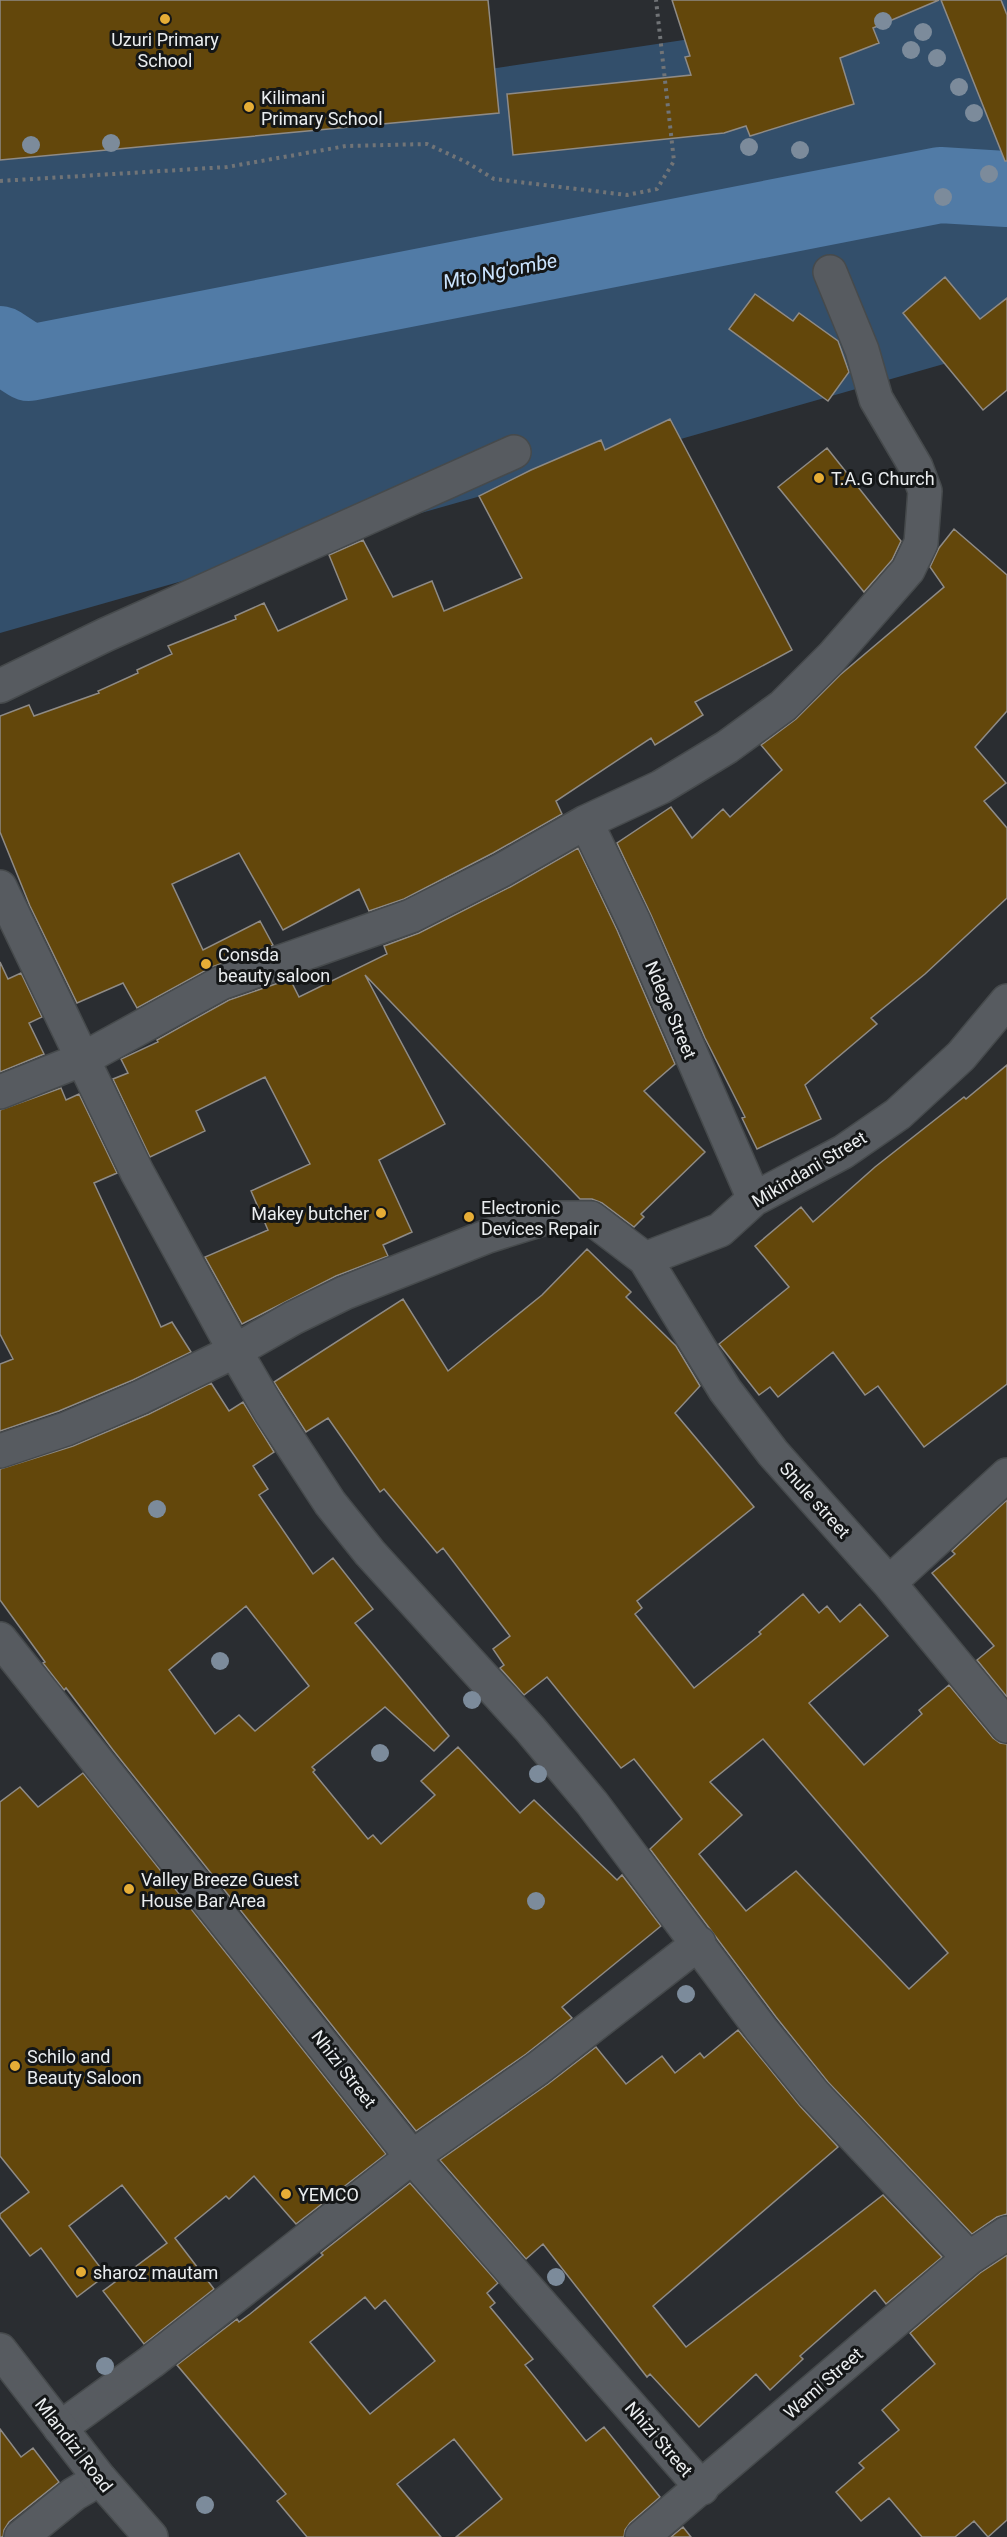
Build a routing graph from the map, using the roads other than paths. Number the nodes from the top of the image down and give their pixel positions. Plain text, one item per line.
1 (830, 272) dead end
2 (514, 452) dead end
3 (0, 686) edge
4 (586, 822) junction
5 (0, 887) edge
6 (1007, 1001) edge
7 (83, 1059) junction
8 (0, 1092) edge
9 (754, 1199) junction
10 (645, 1258) junction
11 (235, 1352) junction
12 (0, 1451) edge
13 (1007, 1475) edge
14 (889, 1583) junction
15 (0, 1639) edge
16 (1007, 1726) edge
17 (699, 1944) junction
18 (412, 2157) junction
19 (1007, 2233) edge
20 (969, 2258) junction
21 (0, 2350) edge
22 (60, 2428) junction
23 (100, 2479) junction
24 (702, 2488) junction
25 (21, 2537) edge
26 (151, 2537) edge
27 (642, 2537) edge

1 - 4 street
2 - 3 street
4 - 7 street
4 - 9 street, Ndege Street
5 - 7 street
6 - 9 street, Mikindani Street
7 - 8 street
7 - 11 street
9 - 10 street, Mikindani Street
10 - 11 street
10 - 14 street, Shule street
11 - 12 street
11 - 17 street
13 - 14 street
14 - 16 street, Shule street
15 - 18 street, Nhizi Street
17 - 18 street
17 - 20 street
18 - 22 street
18 - 24 street, Nhizi Street
19 - 20 street, Wami Street
20 - 24 street, Wami Street
21 - 22 street, Mlandizi Road
22 - 23 street, Mlandizi Road
23 - 25 street
23 - 26 street, Mlandizi Road
24 - 27 street, Wami Street

